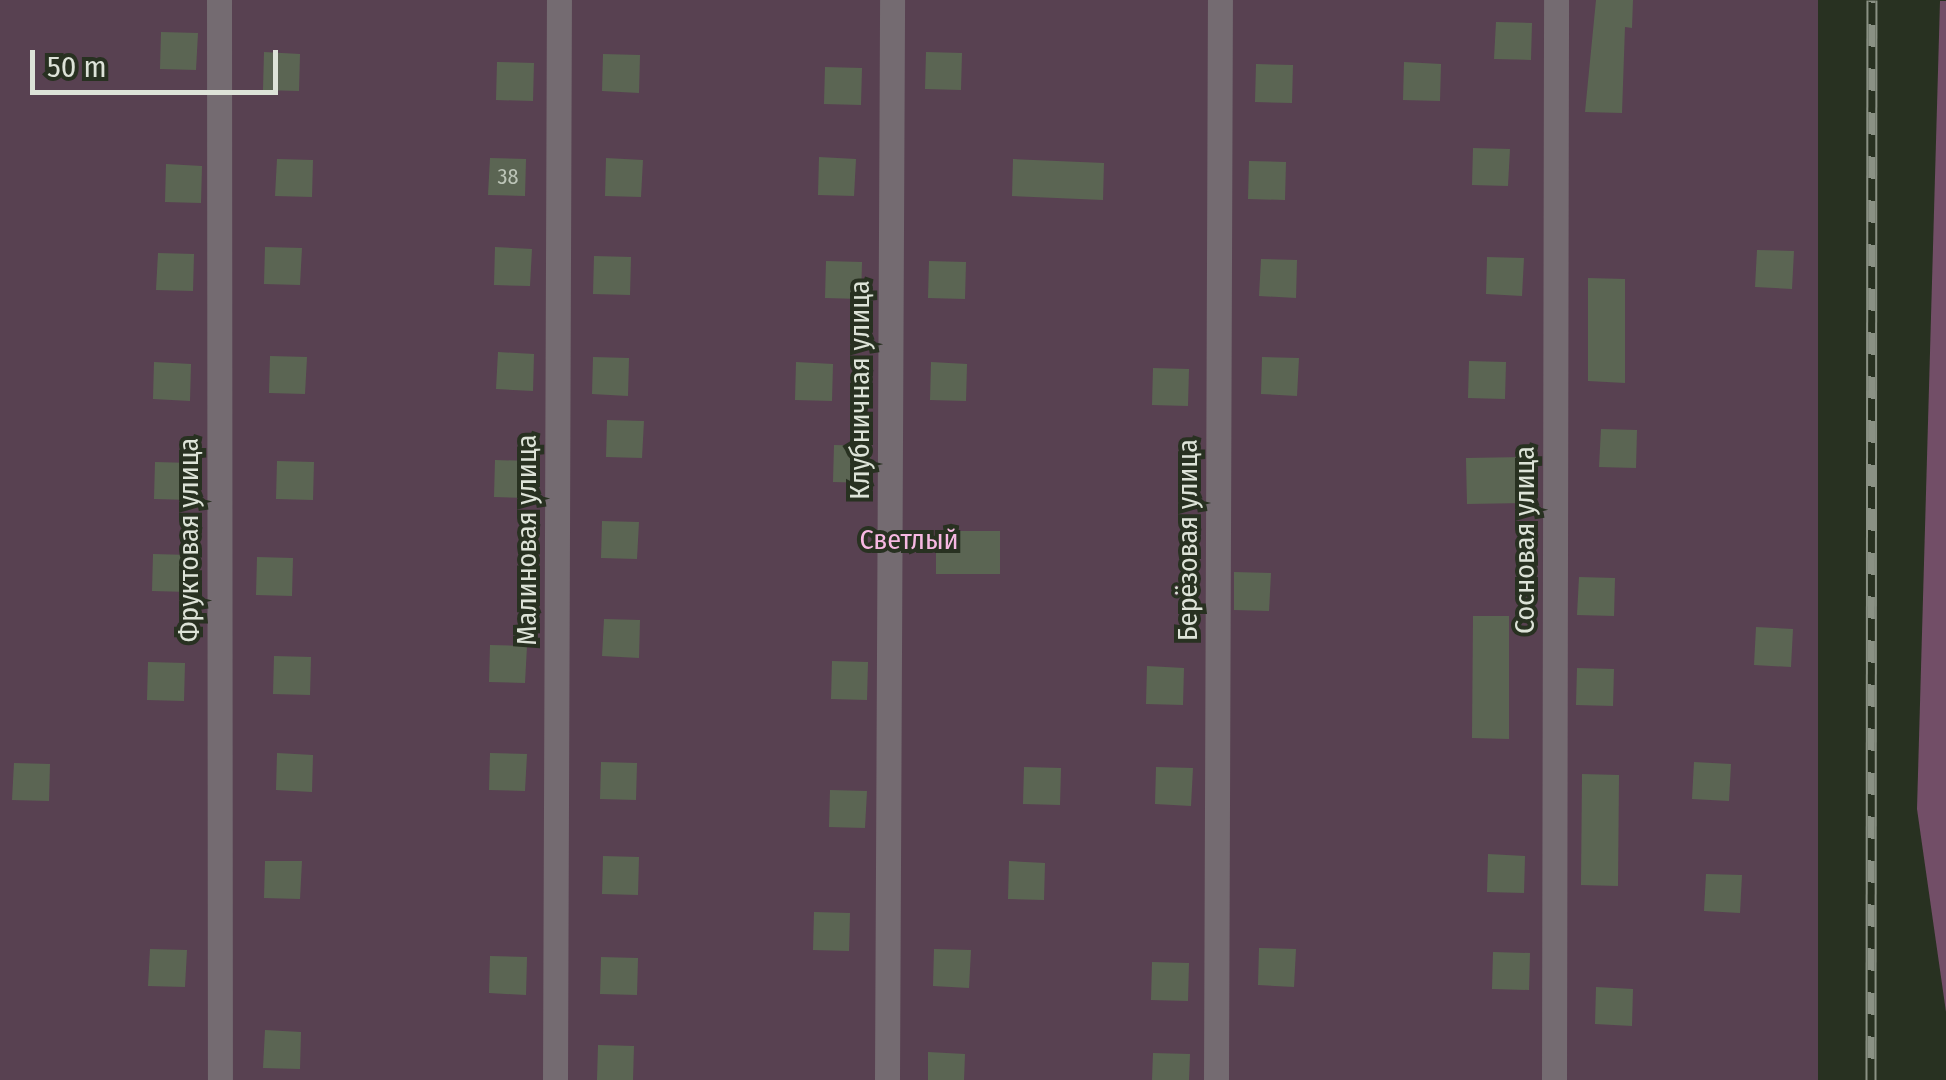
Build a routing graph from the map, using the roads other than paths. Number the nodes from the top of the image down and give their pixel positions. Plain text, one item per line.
1 (219, 0) edge
2 (559, 0) edge
3 (892, 0) edge
4 (1220, 0) edge
5 (1556, 0) edge
6 (220, 1080) edge
7 (555, 1080) edge
8 (888, 1080) edge
9 (1216, 1080) edge
10 (1554, 1080) edge

1 - 6 lane, Фруктовая улица
2 - 7 lane, Малиновая улица
3 - 8 lane, Клубничная улица
4 - 9 lane, Берёзовая улица
5 - 10 lane, Сосновая улица

